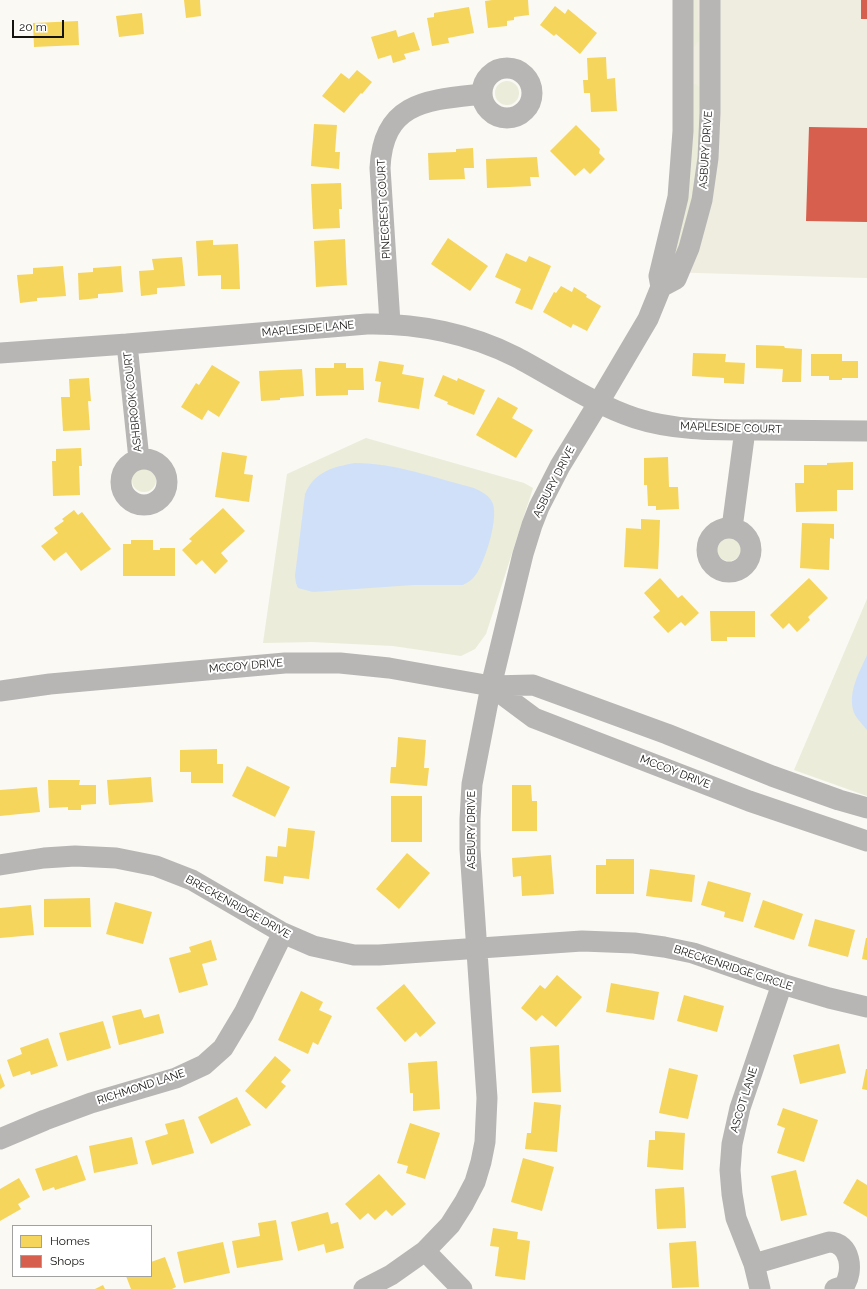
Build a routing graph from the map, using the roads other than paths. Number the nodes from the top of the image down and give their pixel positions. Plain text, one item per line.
1 (683, 0) edge
2 (710, 0) edge
3 (482, 94) dead end
4 (661, 287) junction
5 (390, 323) junction
6 (127, 344) junction
7 (0, 353) edge
8 (599, 402) junction
9 (745, 430) junction
10 (867, 431) edge
11 (139, 460) dead end
12 (732, 528) dead end
13 (491, 686) junction
14 (0, 691) edge
15 (867, 808) edge
16 (867, 841) edge
17 (0, 865) edge
18 (283, 933) junction
19 (476, 948) junction
20 (782, 984) junction
21 (867, 1008) edge
22 (0, 1139) edge
23 (425, 1251) junction
24 (754, 1264) junction
25 (364, 1289) edge
26 (462, 1289) edge
27 (760, 1289) edge
28 (834, 1289) edge

1 - 4 street, ASBURY DRIVE
2 - 4 street, ASBURY DRIVE
3 - 5 street, PINECREST COURT
4 - 8 street, ASBURY DRIVE
5 - 6 street, MAPLESIDE LANE
5 - 8 street, MAPLESIDE LANE
6 - 7 street, MAPLESIDE LANE
6 - 11 street, ASHBROOK COURT
8 - 9 street, MAPLESIDE COURT
8 - 13 street, ASBURY DRIVE
9 - 10 street, MAPLESIDE COURT
9 - 12 street
13 - 14 street, MCCOY DRIVE
13 - 15 street, MCCOY DRIVE
13 - 16 street, MCCOY DRIVE
13 - 19 street, ASBURY DRIVE
17 - 18 street, BRECKENRIDGE DRIVE
18 - 19 street, BRECKENRIDGE DRIVE
18 - 22 street, RICHMOND LANE
19 - 20 street, BRECKENRIDGE CIRCLE
19 - 23 street, ASBURY DRIVE
20 - 21 street, BRECKENRIDGE CIRCLE
20 - 24 street, ASCOT LANE
23 - 25 street, ASBURY DRIVE
23 - 26 street
24 - 27 street, ASCOT LANE
24 - 28 street

